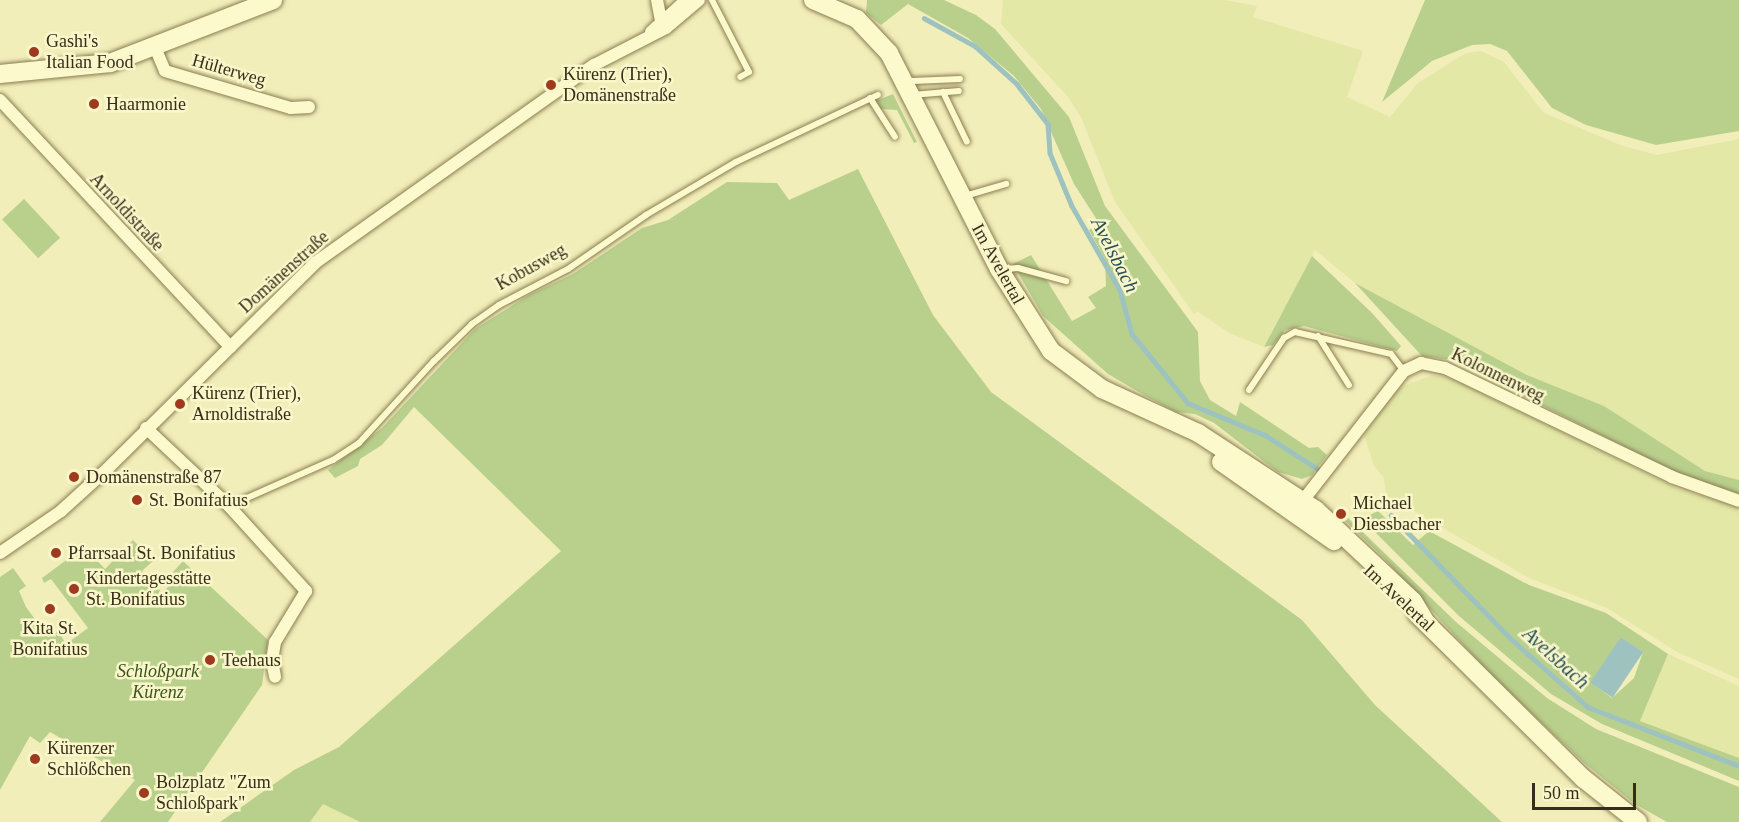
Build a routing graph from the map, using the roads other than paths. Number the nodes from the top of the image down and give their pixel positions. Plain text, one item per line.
1 (273, 0) edge
2 (657, 0) edge
3 (686, 0) edge
4 (699, 0) edge
5 (712, 0) edge
6 (813, 0) edge
7 (843, 6) edge
8 (661, 21) junction
9 (651, 33) junction
10 (154, 45) junction
11 (0, 74) edge
12 (740, 77) dead end
13 (960, 79) dead end
14 (906, 91) junction
15 (959, 91) dead end
16 (943, 92) junction
17 (878, 95) dead end
18 (870, 98) junction
19 (0, 100) edge
20 (309, 107) dead end
21 (895, 137) dead end
22 (967, 142) dead end
23 (1006, 184) dead end
24 (962, 197) junction
25 (999, 269) junction
26 (1066, 281) dead end
27 (1318, 336) junction
28 (230, 347) junction
29 (1404, 371) junction
30 (1349, 385) dead end
31 (1249, 390) dead end
32 (1134, 406) junction
33 (146, 428) junction
34 (1739, 501) edge
35 (229, 506) junction
36 (1299, 506) junction
37 (0, 553) edge
38 (275, 677) dead end
39 (1638, 822) edge

1 - 10 main road
2 - 8 street
3 - 8 street, Domänenstraße
4 - 9 street, Domänenstraße
5 - 12 lane
6 - 7 main road
7 - 14 main road, Im Avelertal
8 - 9 street, Domänenstraße
9 - 28 street, Domänenstraße
10 - 11 main road
10 - 20 street, Hülterweg
13 - 14 lane
14 - 16 lane
14 - 24 main road, Im Avelertal
15 - 16 lane
16 - 22 lane
17 - 18 lane, Kobusweg
18 - 21 lane
18 - 35 lane, Kobusweg
19 - 28 street, Arnoldistraße
23 - 24 lane
24 - 25 main road, Im Avelertal
25 - 26 lane
25 - 32 main road, Im Avelertal
27 - 29 lane
27 - 30 lane
27 - 31 lane
28 - 33 street, Domänenstraße
29 - 34 street, Kolonnenweg
29 - 36 street
32 - 36 main road, Im Avelertal
32 - 36 main road, Im Avelertal
33 - 35 street
33 - 37 street, Domänenstraße
35 - 38 street
36 - 39 main road, Im Avelertal

